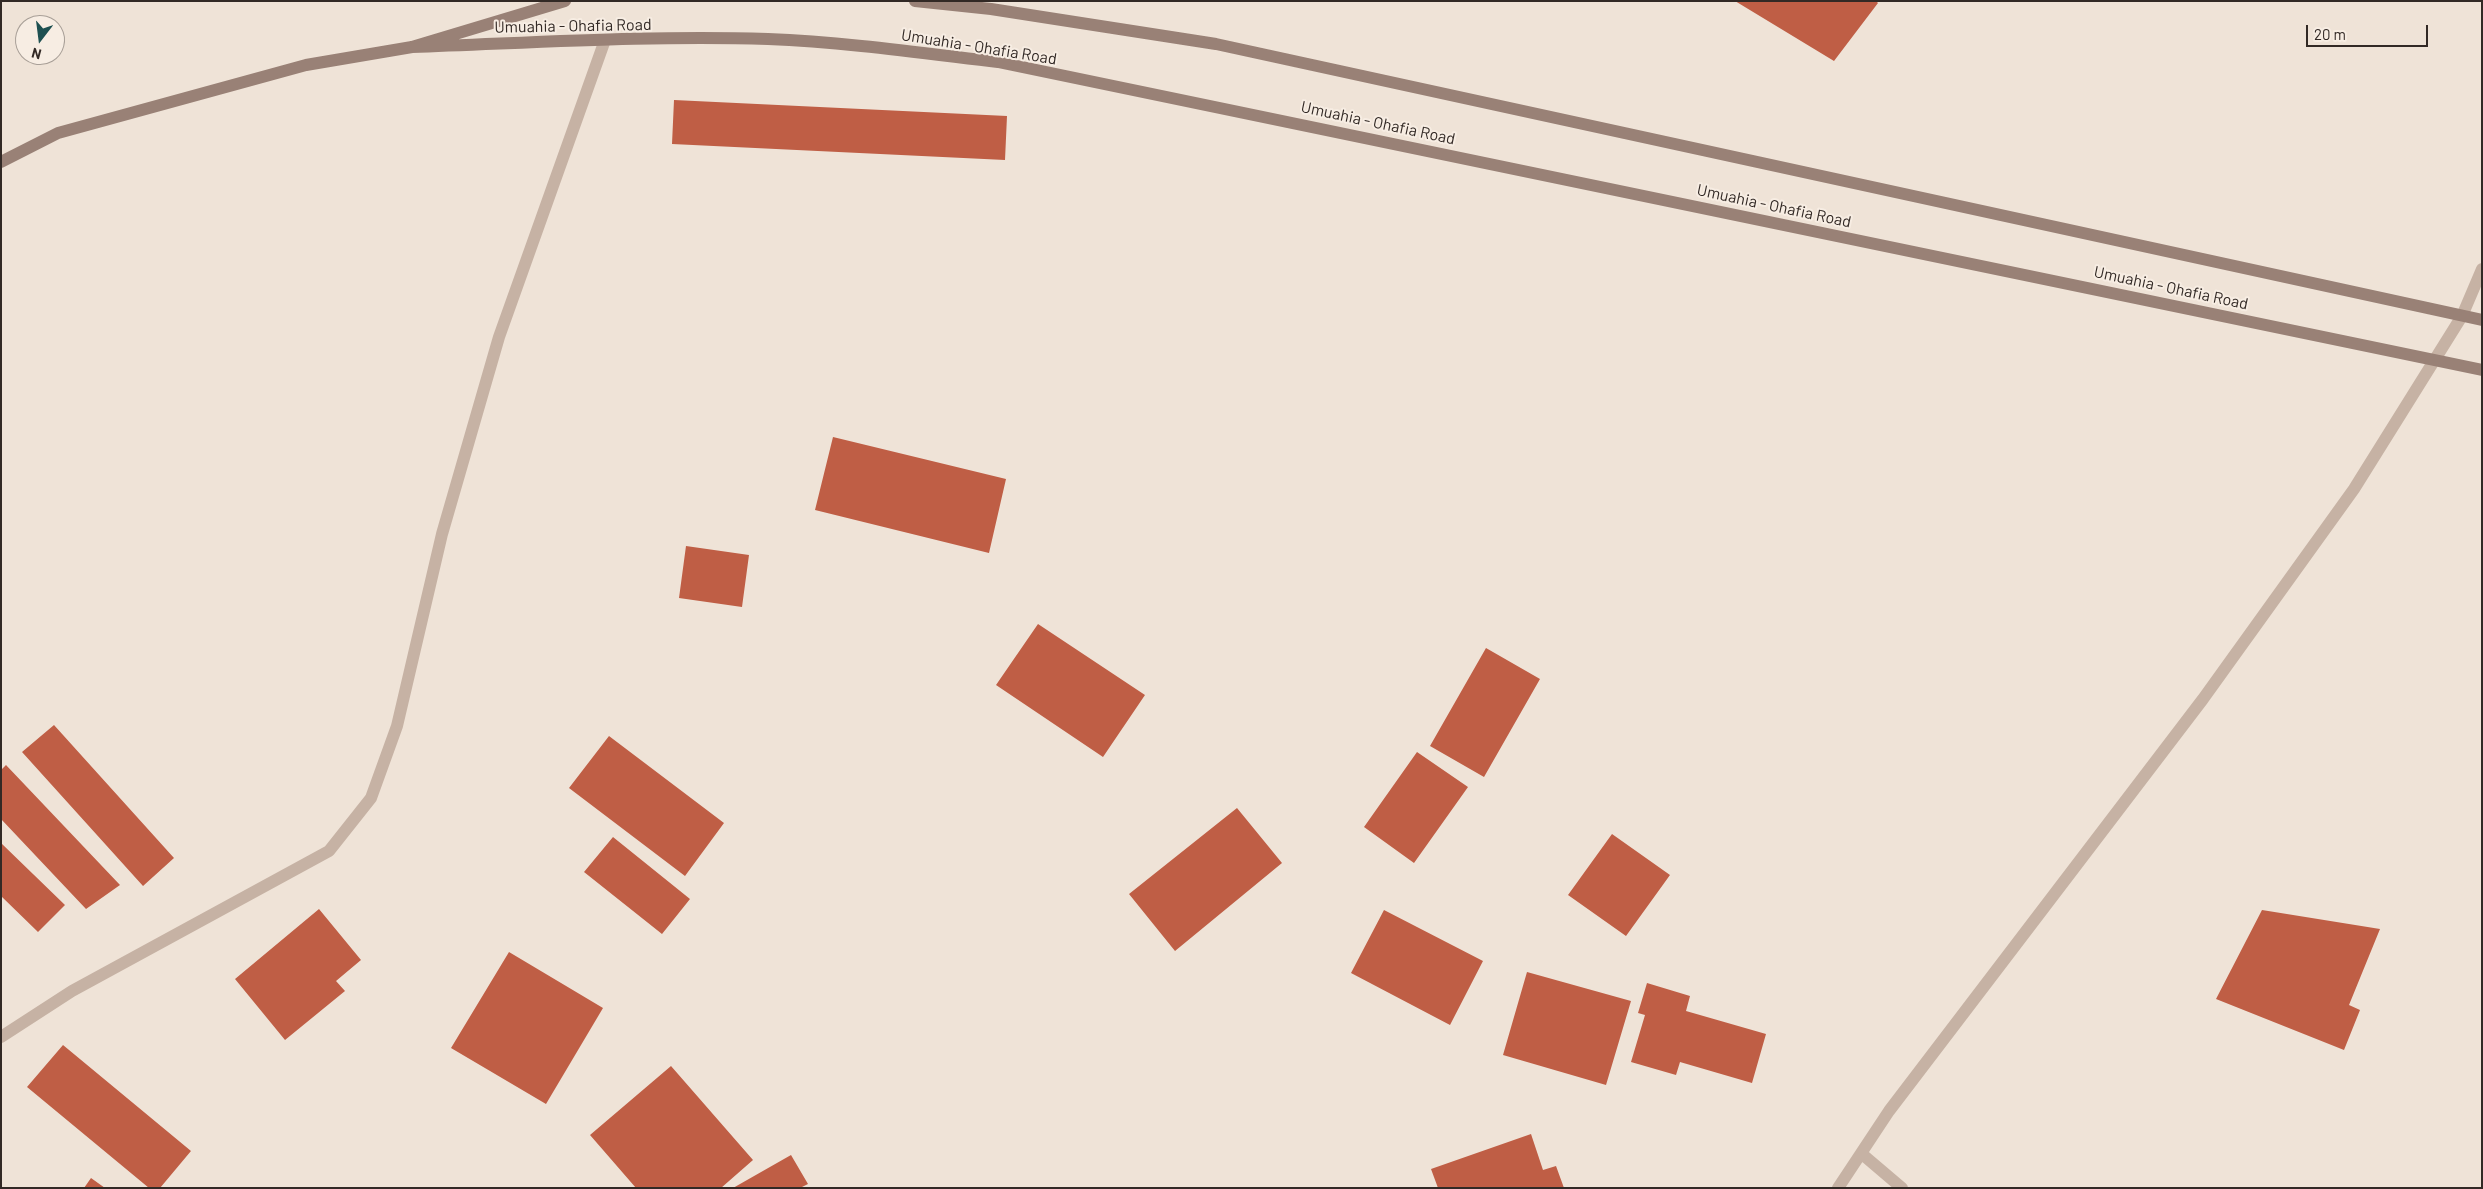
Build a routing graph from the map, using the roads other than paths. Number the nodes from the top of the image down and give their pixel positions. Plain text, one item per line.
1 (565, 1) edge
2 (915, 1) edge
3 (605, 40) junction
4 (412, 47) junction
5 (1, 162) edge
6 (2482, 269) edge
7 (2462, 316) junction
8 (2482, 320) edge
9 (2437, 360) junction
10 (2482, 370) edge
11 (1, 1037) edge
12 (1862, 1154) junction
13 (1838, 1188) edge
14 (1902, 1188) edge

1 - 4 main road, Umuahia - Ohafia Road
2 - 7 main road
3 - 4 main road, Umuahia - Ohafia Road
3 - 9 main road, Umuahia - Ohafia Road
3 - 11 street
4 - 5 main road
6 - 7 street
7 - 8 main road
7 - 9 street
9 - 10 main road, Umuahia - Ohafia Road
9 - 12 street
12 - 13 street
12 - 14 street

